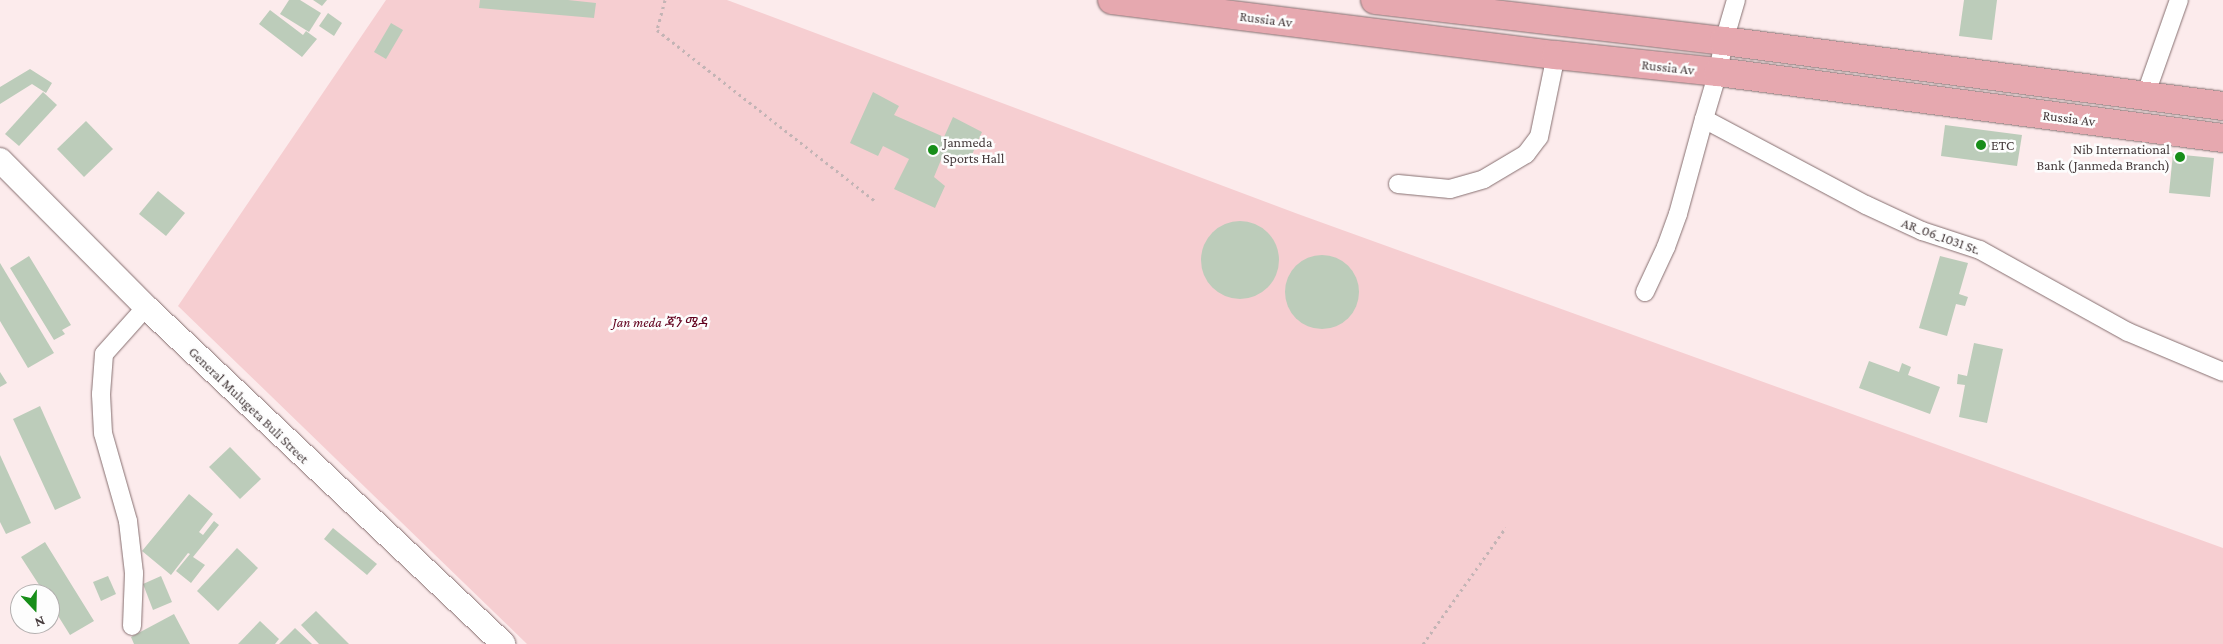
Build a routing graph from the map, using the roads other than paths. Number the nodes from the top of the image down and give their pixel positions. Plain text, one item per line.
1 (1112, 0) edge
2 (1375, 0) edge
3 (1736, 0) edge
4 (2179, 0) edge
5 (1453, 4) edge
6 (1724, 41) junction
7 (1556, 55) junction
8 (1718, 72) junction
9 (2144, 96) junction
10 (2223, 106) edge
11 (1704, 119) junction
12 (2223, 138) edge
13 (0, 160) edge
14 (1398, 184) dead end
15 (1645, 292) dead end
16 (146, 307) junction
17 (2223, 372) edge
18 (132, 626) dead end
19 (503, 644) edge

1 - 7 main road, Russia Av
2 - 5 main road
3 - 6 street
4 - 9 street
5 - 6 main road
6 - 8 street
6 - 9 main road
7 - 8 main road, Russia Av
7 - 14 street
8 - 11 street
8 - 12 main road, Russia Av
9 - 10 main road
11 - 15 street
11 - 17 street, AR_06_1031 St.
13 - 16 main road, General Mulugeta Buli Street
16 - 18 street
16 - 19 main road, General Mulugeta Buli Street

